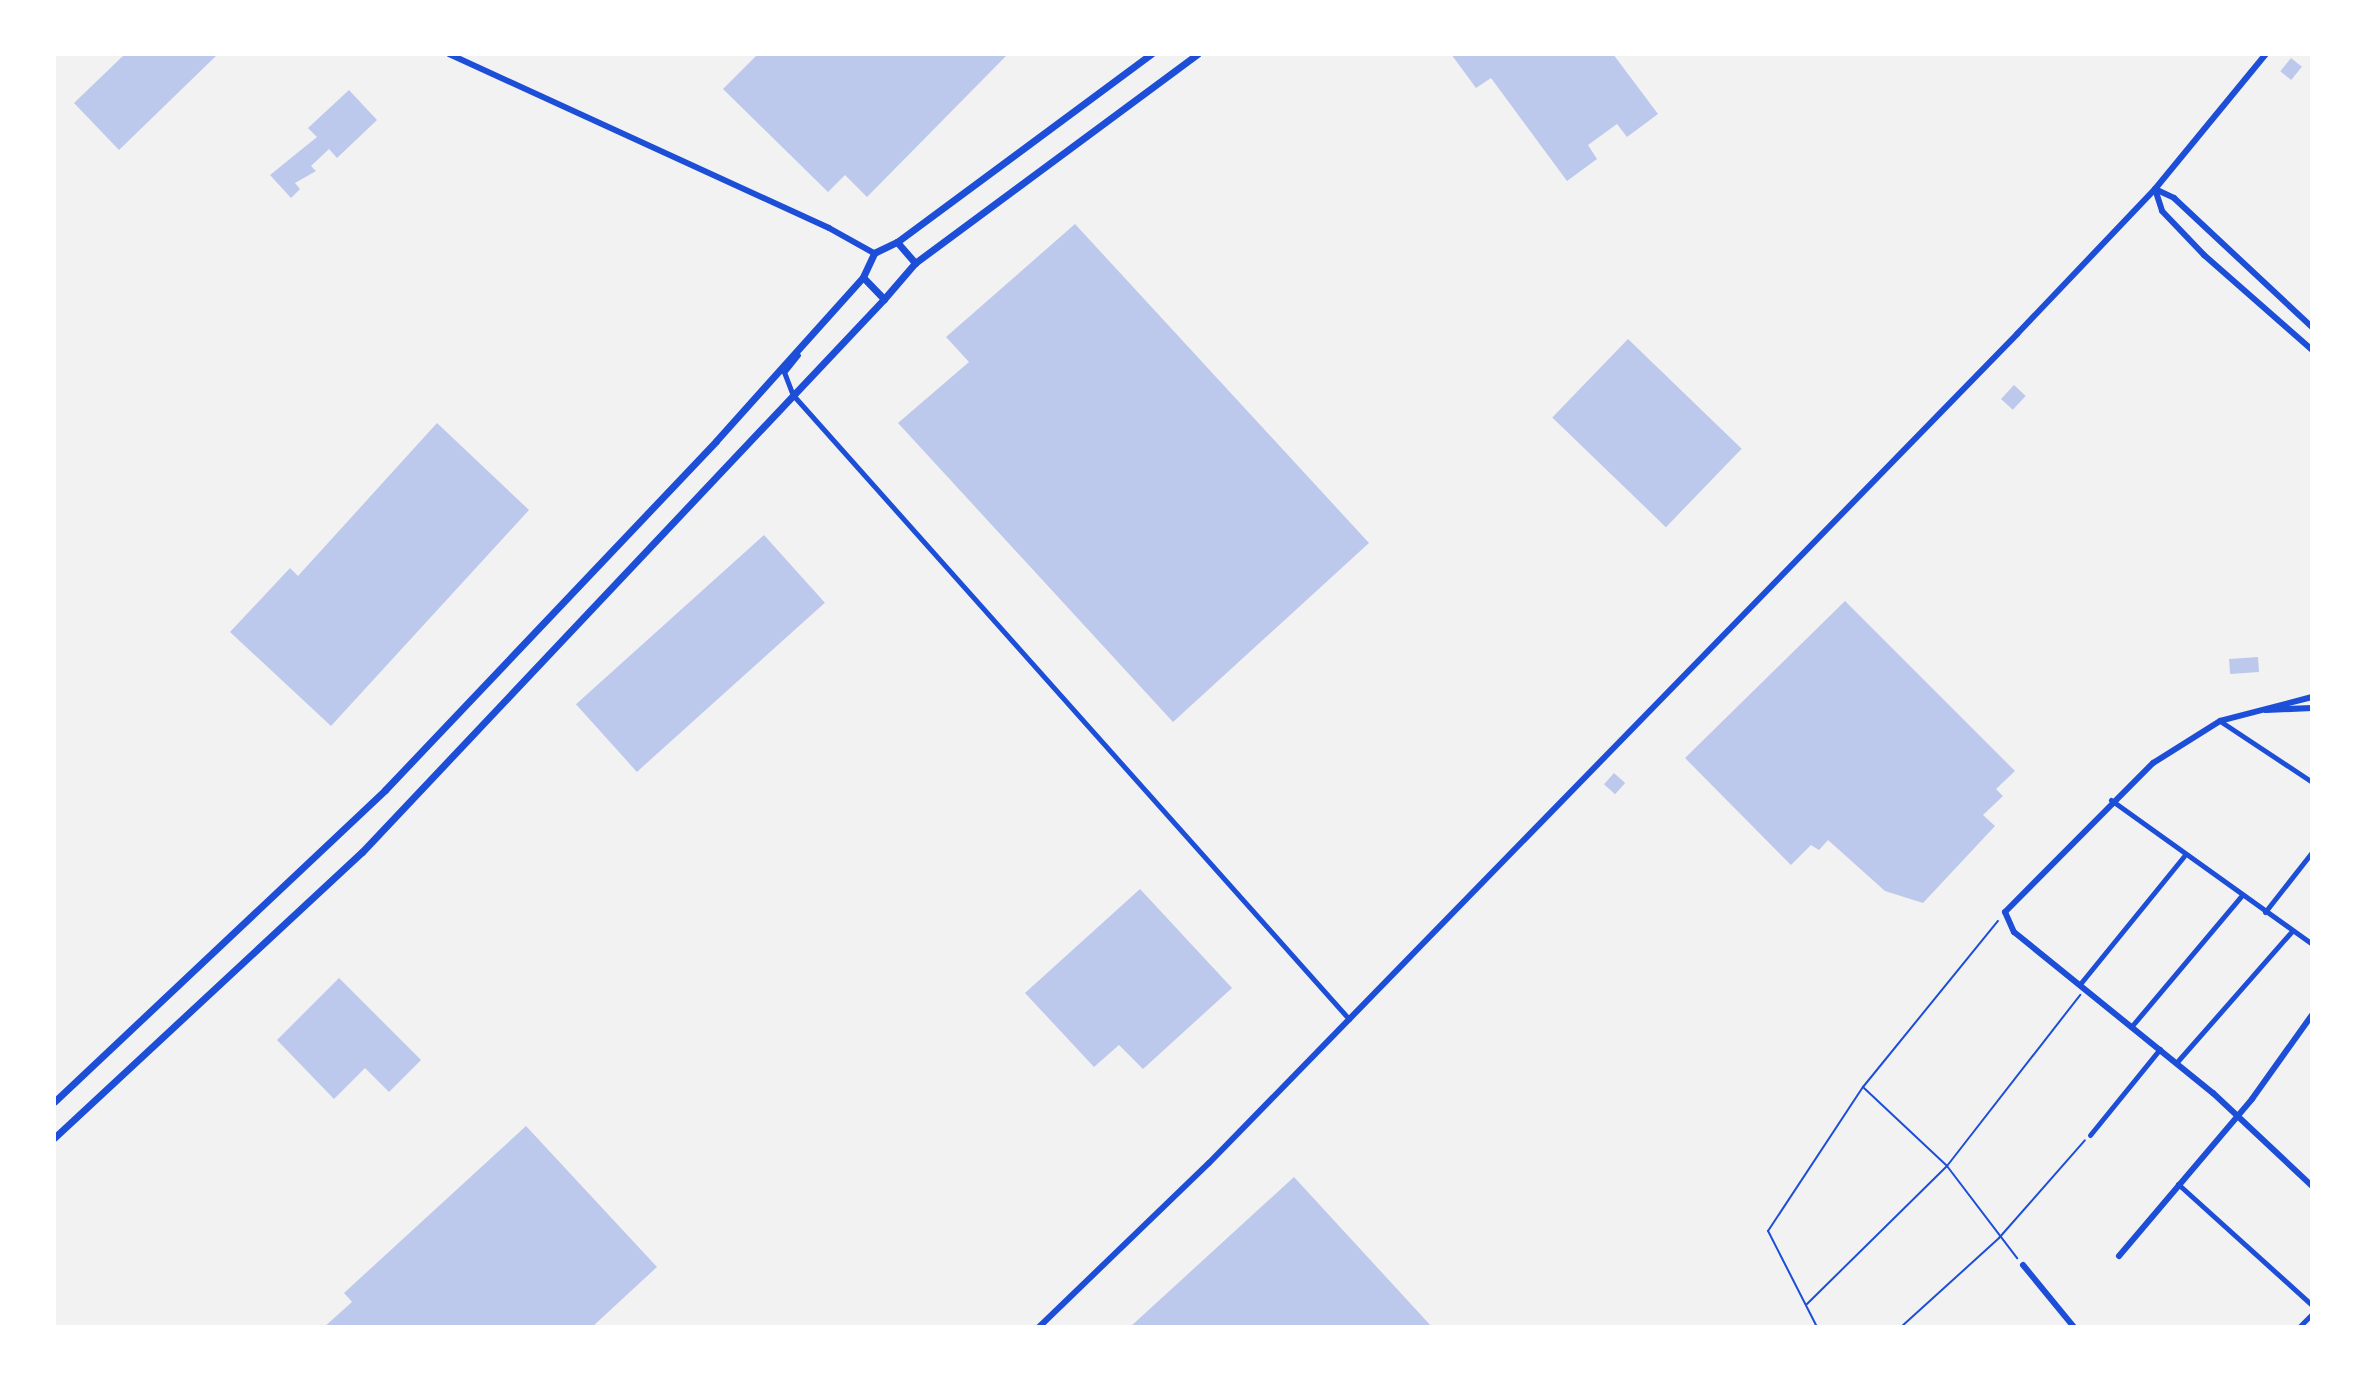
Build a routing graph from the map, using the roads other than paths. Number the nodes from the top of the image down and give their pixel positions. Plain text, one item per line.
1 (449, 54) edge
2 (1151, 54) edge
3 (1197, 54) edge
4 (2266, 54) edge
5 (2155, 189) junction
6 (897, 242) junction
7 (874, 253) junction
8 (915, 263) junction
9 (863, 277) junction
10 (884, 299) junction
11 (2312, 327) edge
12 (809, 340) junction
13 (2312, 350) edge
14 (793, 395) junction
15 (2312, 697) edge
16 (2312, 708) edge
17 (2254, 711) junction
18 (2220, 721) junction
19 (2312, 782) edge
20 (2111, 800) junction
21 (2312, 852) edge
22 (2184, 856) junction
23 (2242, 895) junction
24 (2265, 912) junction
25 (2292, 931) junction
26 (2312, 944) edge
27 (2082, 986) junction
28 (2312, 1015) edge
29 (1349, 1019) junction
30 (2131, 1027) junction
31 (2160, 1049) junction
32 (2176, 1063) junction
33 (54, 1102) edge
34 (2236, 1114) junction
35 (2090, 1135) road end
36 (54, 1138) edge
37 (2177, 1183) junction
38 (2311, 1183) edge
39 (2119, 1256) dead end
40 (2023, 1265) road end
41 (2312, 1305) edge
42 (2312, 1314) edge
43 (1039, 1327) edge
44 (2074, 1327) edge
45 (2299, 1327) edge

1 - 7 street
2 - 6 main road
3 - 8 main road
4 - 5 street
5 - 11 street
5 - 13 street
5 - 29 street
6 - 7 main road
6 - 8 main road
7 - 9 main road
8 - 10 main road
9 - 10 main road
9 - 12 main road
10 - 14 main road
12 - 14 street
12 - 33 main road
14 - 29 street
14 - 36 main road
15 - 17 street
16 - 17 street
17 - 18 street
18 - 19 street
18 - 20 street
20 - 22 street
20 - 27 street
21 - 24 street
22 - 23 street
22 - 27 street
23 - 24 street
23 - 30 street
24 - 25 street
25 - 26 street
25 - 32 street
27 - 30 street
28 - 34 street
29 - 43 street
30 - 31 street
31 - 32 street
31 - 35 street
32 - 34 street
34 - 37 street
34 - 38 street
37 - 39 street
37 - 41 street
40 - 44 street
42 - 45 street

